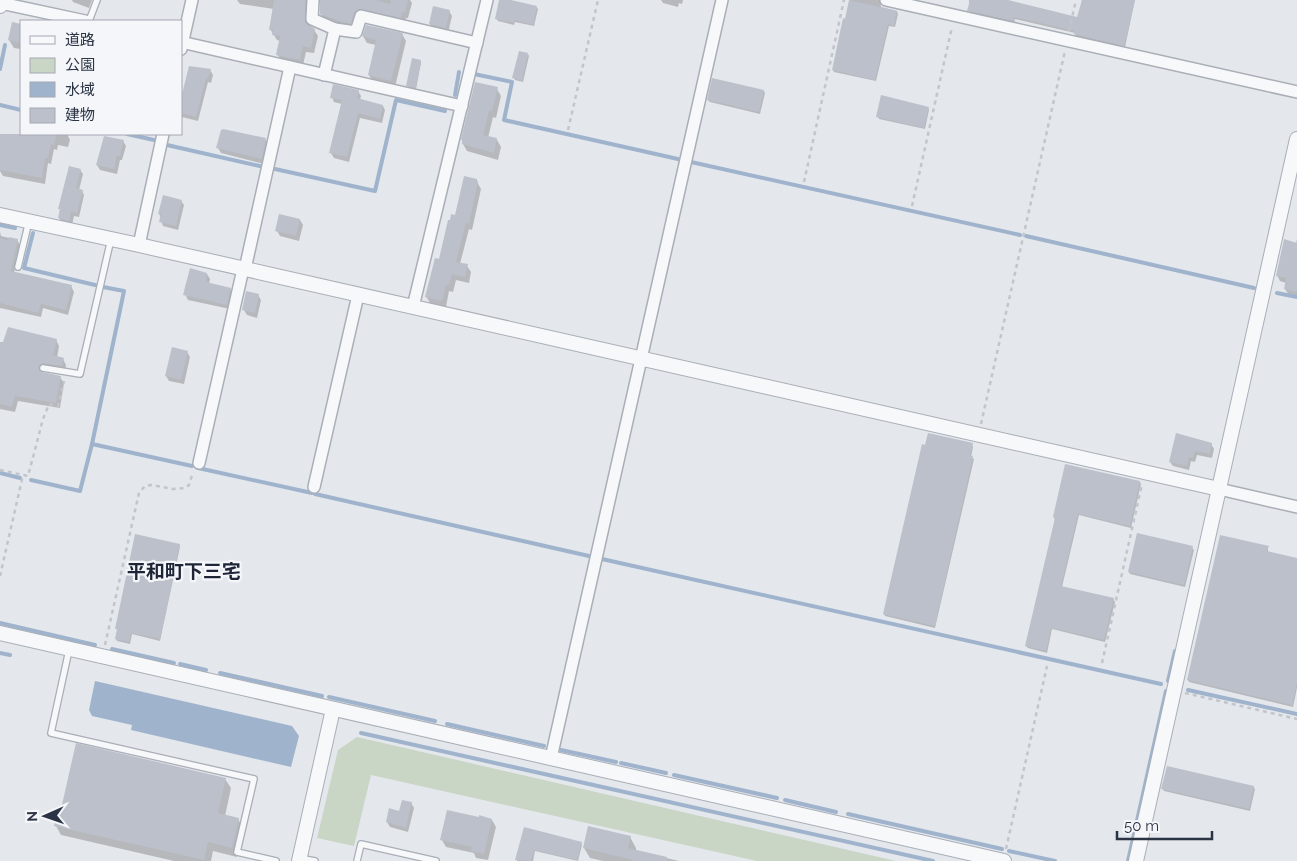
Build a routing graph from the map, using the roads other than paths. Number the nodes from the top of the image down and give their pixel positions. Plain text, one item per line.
1 (97, 0) edge
2 (192, 0) edge
3 (313, 0) edge
4 (487, 0) edge
5 (722, 0) edge
6 (886, 0) edge
7 (1, 3) edge
8 (80, 20) edge
9 (89, 20) edge
10 (335, 29) junction
11 (477, 43) junction
12 (182, 44) edge
13 (290, 67) junction
14 (324, 74) junction
15 (1297, 92) edge
16 (462, 106) junction
17 (163, 135) edge
18 (1297, 139) edge
19 (0, 215) edge
20 (29, 221) junction
21 (111, 239) junction
22 (139, 245) junction
23 (18, 267) dead end
24 (244, 269) junction
25 (358, 295) junction
26 (413, 307) junction
27 (641, 359) junction
28 (43, 368) dead end
29 (199, 463) road end
30 (314, 487) dead end
31 (1219, 489) junction
32 (1297, 507) edge
33 (0, 633) edge
34 (70, 649) junction
35 (333, 709) junction
36 (551, 758) junction
37 (299, 859) edge
38 (276, 861) edge
39 (315, 861) edge
40 (357, 861) edge
41 (436, 861) edge
42 (1004, 861) edge
43 (1136, 861) edge

1 - 9 lane
2 - 12 street
3 - 10 street
4 - 11 street
5 - 27 street
6 - 15 street
7 - 8 street
10 - 11 street
10 - 14 street
11 - 16 street
12 - 13 street
13 - 14 street
13 - 24 street
14 - 16 street
16 - 26 street
17 - 22 street
18 - 31 street
19 - 20 street
20 - 21 street
20 - 23 lane
21 - 22 street
21 - 28 lane
22 - 24 street
24 - 25 street
24 - 29 street
25 - 26 street
25 - 30 street
26 - 27 street
27 - 31 street
27 - 36 street
31 - 32 street
31 - 43 street
33 - 34 street
34 - 35 street
34 - 38 lane
35 - 36 street
35 - 37 street
36 - 42 street
37 - 39 lane
40 - 41 lane

